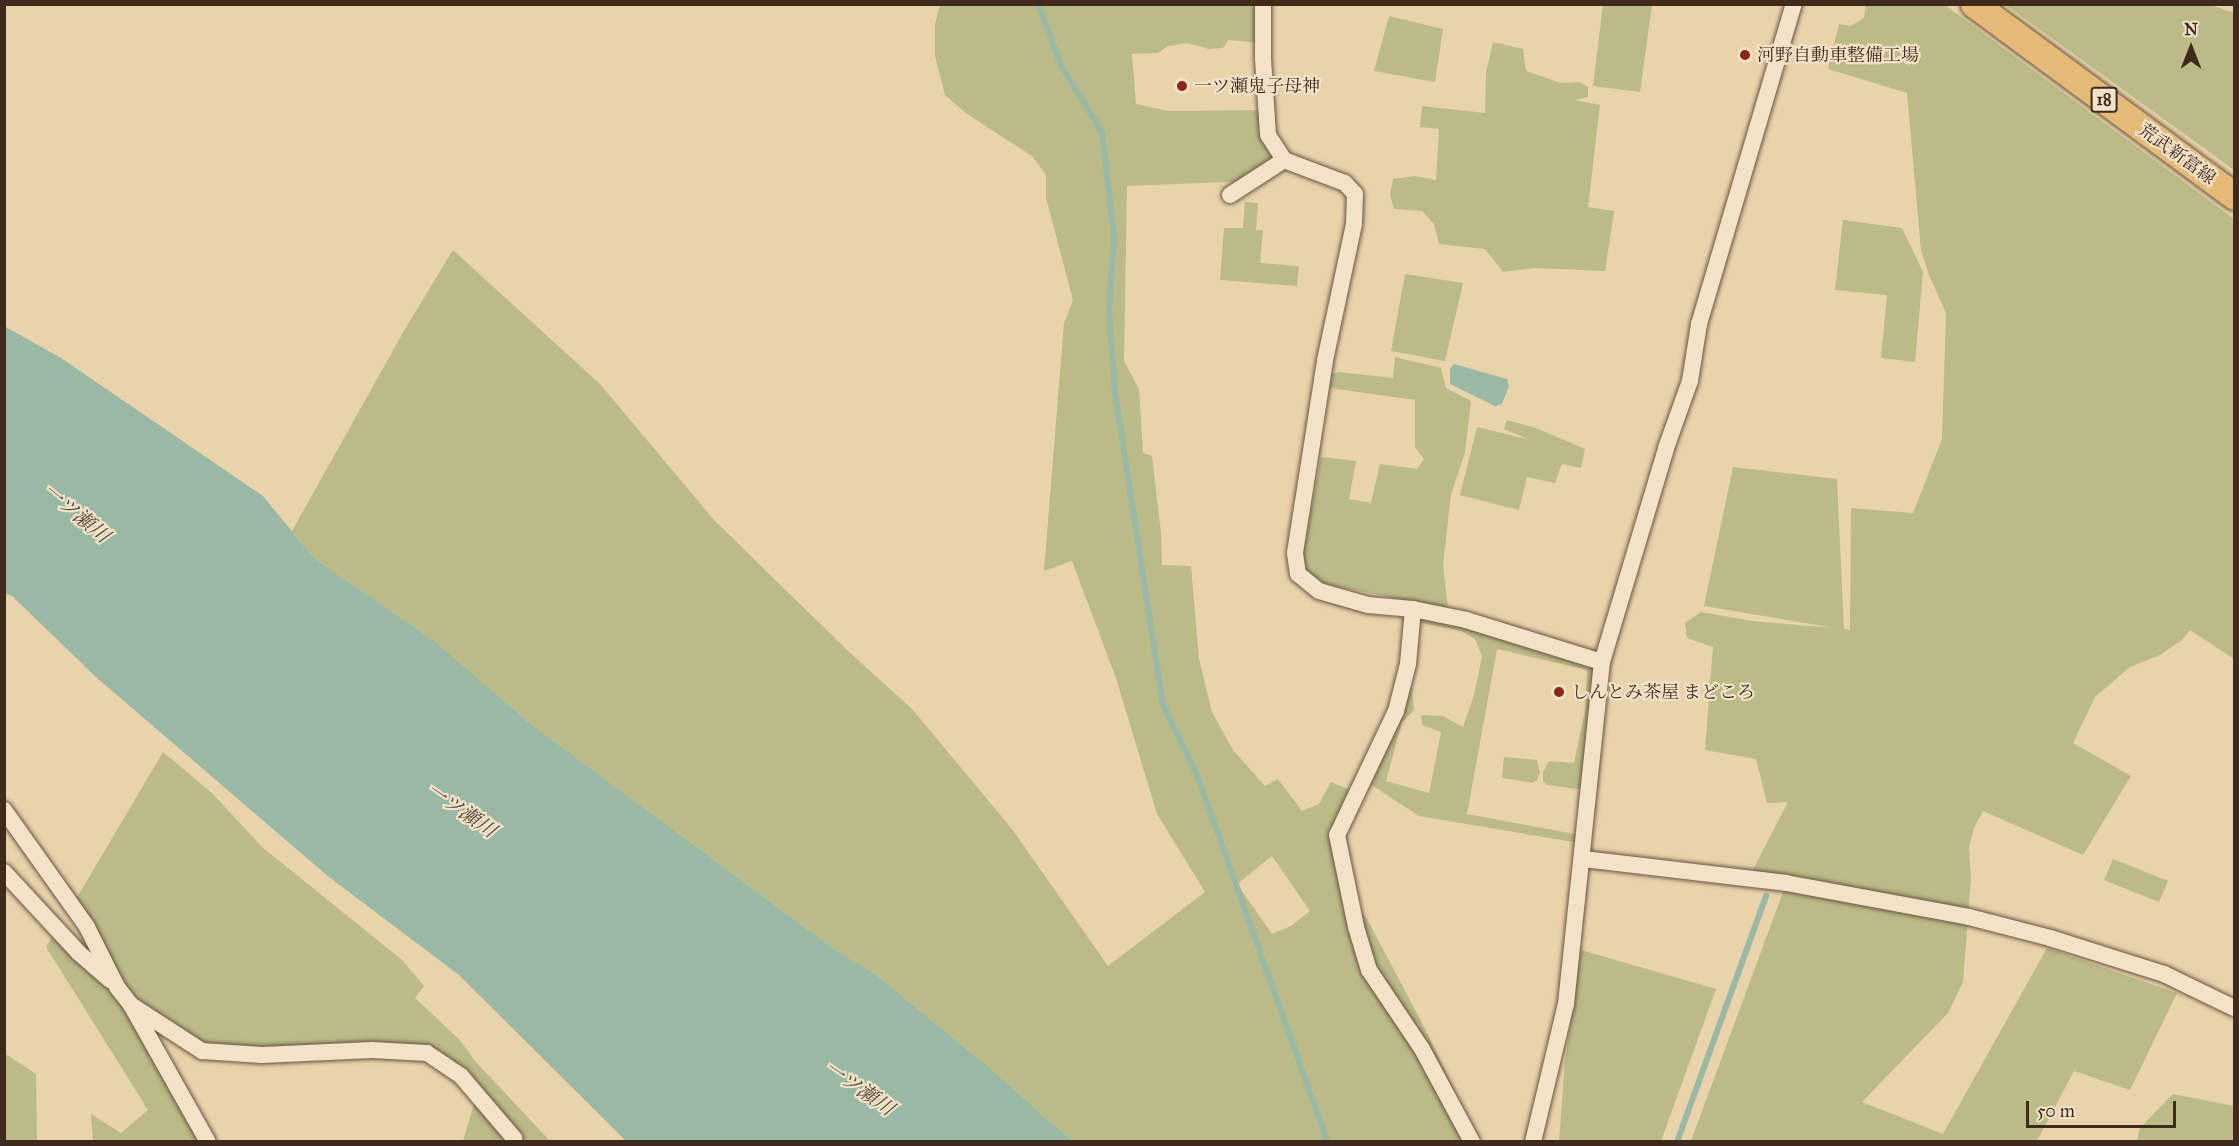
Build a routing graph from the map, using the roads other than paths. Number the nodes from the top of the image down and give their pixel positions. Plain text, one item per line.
1 (1263, 4) edge
2 (1794, 4) edge
3 (1974, 4) edge
4 (1284, 160) junction
5 (1230, 195) dead end
6 (2235, 196) edge
7 (1413, 609) junction
8 (1602, 662) junction
9 (4, 810) edge
10 (1583, 859) junction
11 (4, 873) edge
12 (117, 987) junction
13 (2232, 999) edge
14 (131, 1005) junction
15 (514, 1138) dead end
16 (208, 1142) edge
17 (1472, 1142) edge
18 (1533, 1142) edge

1 - 4 street
2 - 8 street
3 - 6 main road, 荒武新富線 / 18
4 - 5 street
4 - 7 street
7 - 8 street
7 - 17 street
8 - 10 street
9 - 12 street
10 - 13 street
10 - 18 street
11 - 12 street
12 - 14 street
14 - 15 street
14 - 16 street

